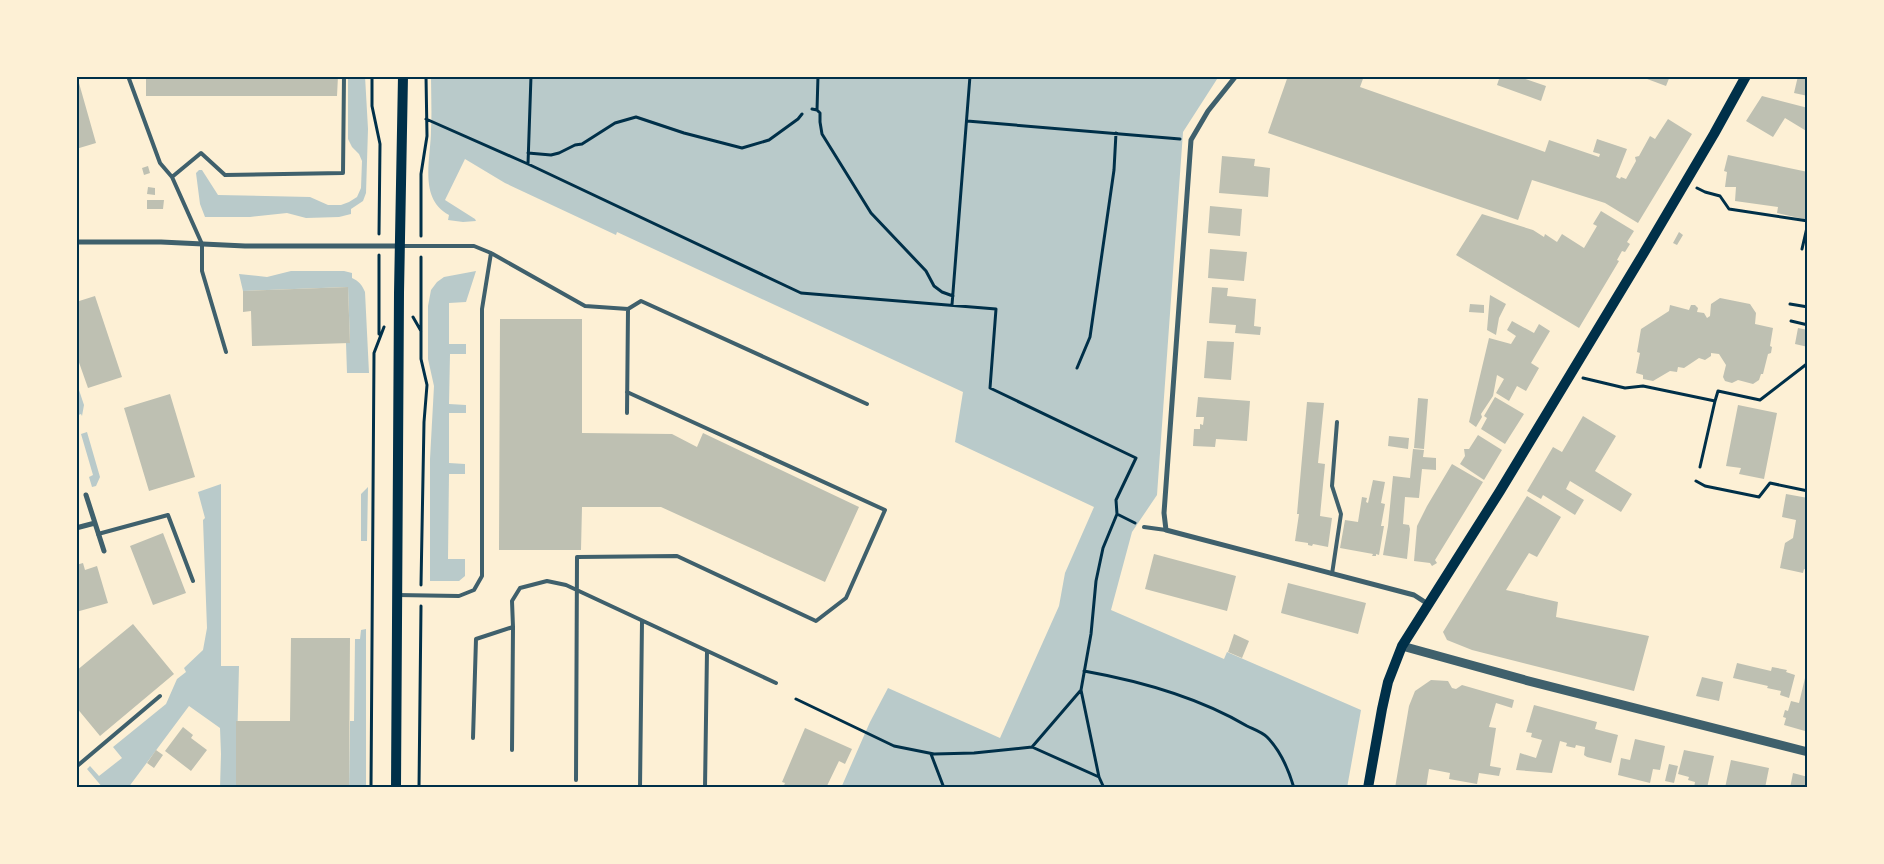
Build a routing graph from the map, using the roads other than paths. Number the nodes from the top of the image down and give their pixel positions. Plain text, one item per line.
1 (128, 76) edge
2 (344, 76) edge
3 (403, 76) edge
4 (1236, 76) edge
5 (1746, 76) edge
6 (172, 177) junction
7 (76, 242) edge
8 (202, 244) junction
9 (400, 246) junction
10 (491, 253) junction
11 (628, 309) junction
12 (226, 352) dead end
13 (627, 392) junction
14 (867, 404) dead end
15 (627, 413) dead end
16 (1337, 422) dead end
17 (86, 495) dead end
18 (95, 523) junction
19 (1144, 527) road end
20 (76, 528) edge
21 (1166, 530) junction
22 (98, 534) junction
23 (104, 551) dead end
24 (1332, 574) junction
25 (194, 581) dead end
26 (578, 591) junction
27 (397, 595) junction
28 (1428, 604) junction
29 (642, 621) junction
30 (513, 627) junction
31 (1402, 646) junction
32 (707, 651) junction
33 (776, 683) dead end
34 (160, 696) dead end
35 (473, 738) dead end
36 (512, 750) dead end
37 (1808, 752) edge
38 (76, 767) edge
39 (576, 780) dead end
40 (396, 788) edge
41 (640, 788) edge
42 (705, 788) edge
43 (1368, 788) edge

1 - 6 lane
2 - 6 lane
3 - 9 main road
4 - 21 street
5 - 28 main road
6 - 8 lane
7 - 8 street
8 - 9 street
8 - 12 lane
9 - 10 lane
9 - 27 main road
10 - 11 lane
10 - 27 lane
11 - 13 lane
11 - 14 lane
13 - 15 lane
13 - 26 lane
16 - 24 lane
17 - 18 street
18 - 20 street
18 - 22 street
19 - 21 lane
21 - 24 street
22 - 23 street
22 - 25 lane
24 - 28 street
26 - 29 lane
26 - 30 lane
26 - 39 lane
27 - 40 main road
28 - 31 main road
29 - 32 lane
29 - 41 lane
30 - 35 lane
30 - 36 lane
31 - 37 street
31 - 43 main road
32 - 33 lane
32 - 42 lane
34 - 38 lane

